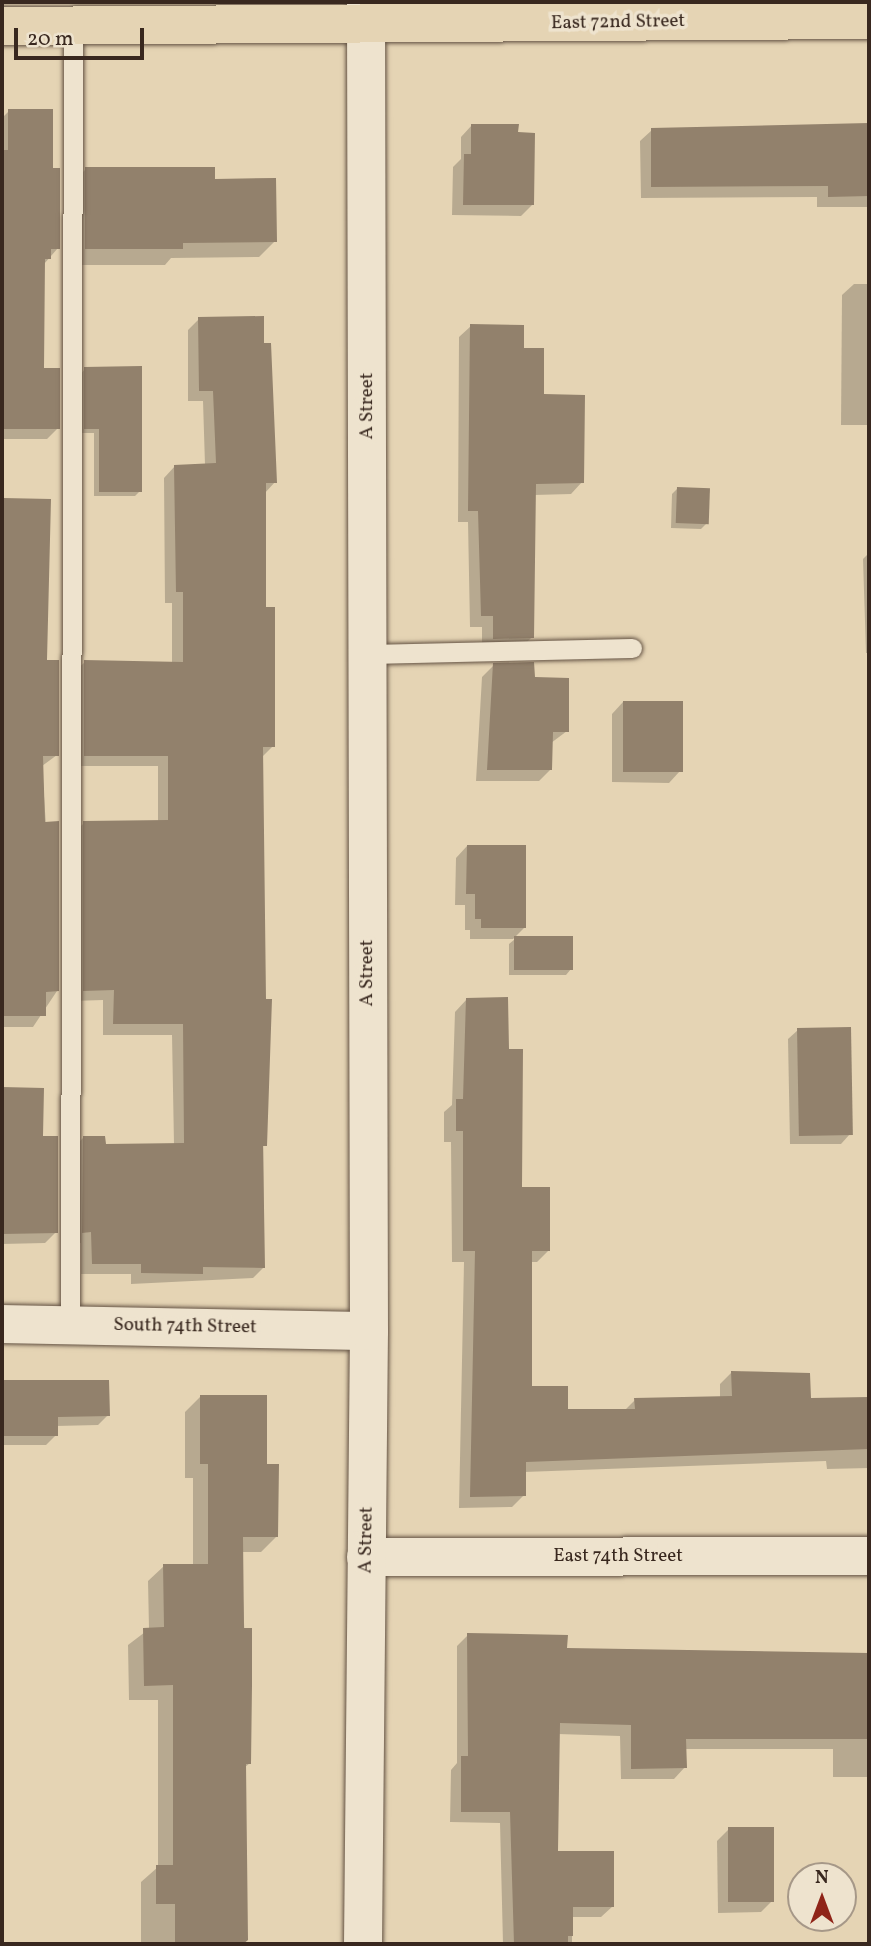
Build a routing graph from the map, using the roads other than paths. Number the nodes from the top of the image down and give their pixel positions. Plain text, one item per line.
1 (366, 13) edge
2 (869, 20) edge
3 (2, 26) edge
4 (73, 26) junction
5 (632, 648) dead end
6 (368, 654) junction
7 (2, 1324) edge
8 (70, 1325) junction
9 (369, 1331) junction
10 (869, 1556) edge
11 (366, 1558) junction
12 (363, 1944) edge

1 - 2 main road, East 72nd Street
1 - 4 main road, East 72nd Street
1 - 6 street, A Street
3 - 4 main road, East 72nd Street
4 - 8 lane
5 - 6 lane
6 - 9 street, A Street
7 - 8 street, South 74th Street
8 - 9 street, South 74th Street
9 - 11 street, A Street
10 - 11 street, East 74th Street
11 - 12 street, A Street

